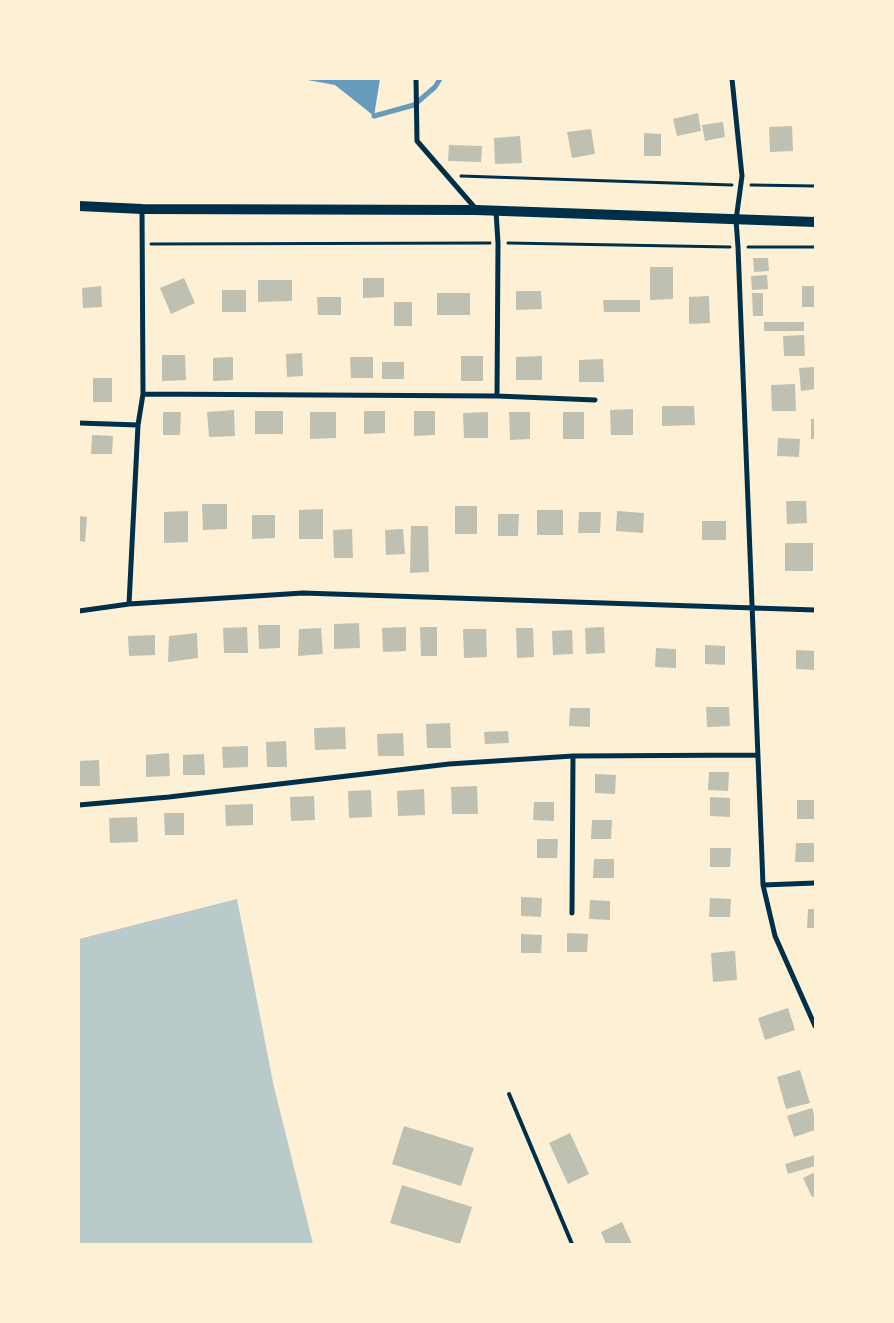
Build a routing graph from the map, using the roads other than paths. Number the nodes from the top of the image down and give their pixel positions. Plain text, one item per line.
1 (416, 79) edge
2 (732, 79) edge
3 (79, 206) edge
4 (142, 209) junction
5 (476, 210) junction
6 (496, 211) junction
7 (736, 220) junction
8 (815, 222) edge
9 (143, 394) junction
10 (497, 396) junction
11 (595, 400) dead end
12 (79, 423) edge
13 (138, 426) junction
14 (129, 604) junction
15 (753, 609) junction
16 (815, 610) edge
17 (79, 611) edge
18 (573, 756) junction
19 (757, 756) junction
20 (79, 805) edge
21 (815, 884) edge
22 (763, 885) junction
23 (572, 913) dead end
24 (815, 1026) edge
25 (509, 1094) dead end
26 (572, 1244) edge

1 - 5 street
2 - 7 street
3 - 4 main road
4 - 5 main road
4 - 9 street
5 - 6 main road
6 - 7 main road
6 - 10 street
7 - 8 main road
7 - 15 street
9 - 10 street
9 - 13 street
10 - 11 street
12 - 13 street
13 - 14 street
14 - 15 street
14 - 17 street
15 - 16 street
15 - 19 street
18 - 19 street
18 - 20 street
18 - 23 street
19 - 22 street
21 - 22 street
22 - 24 street
25 - 26 lane

